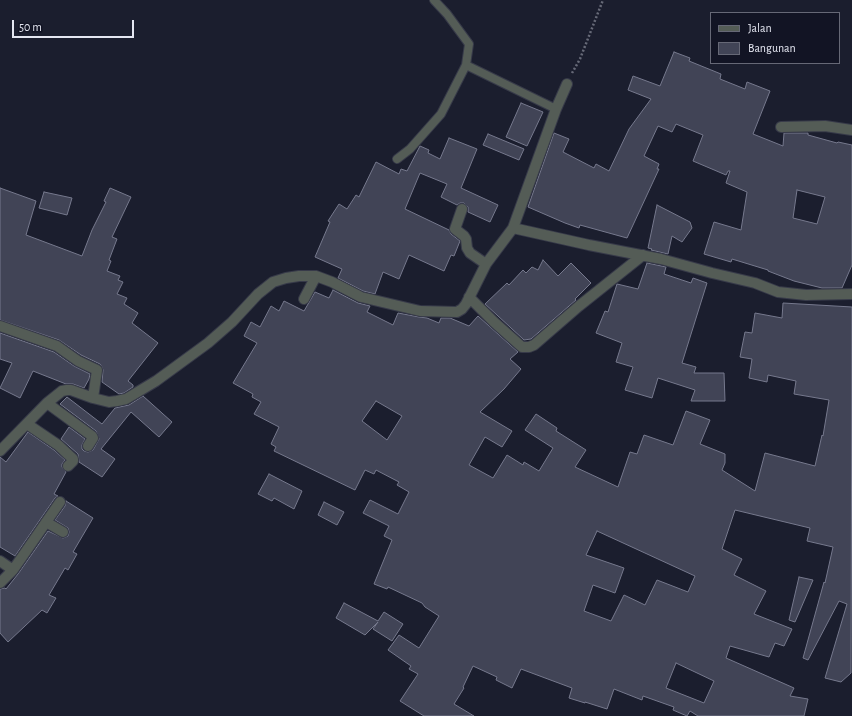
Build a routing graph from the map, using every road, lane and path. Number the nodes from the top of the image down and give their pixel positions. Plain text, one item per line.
1 (434, 0) edge
2 (603, 0) edge
3 (466, 65) junction
4 (567, 84) joint
5 (556, 109) junction
6 (781, 127) dead end
7 (852, 130) edge
8 (397, 160) dead end
9 (462, 209) dead end
10 (513, 228) junction
11 (643, 255) junction
12 (486, 264) junction
13 (316, 276) junction
14 (852, 294) edge
15 (469, 297) junction
16 (304, 299) dead end
17 (0, 326) edge
18 (93, 398) junction
19 (47, 403) junction
20 (27, 424) junction
21 (88, 446) dead end
22 (0, 450) edge
23 (68, 466) dead end
24 (60, 502) dead end
25 (46, 522) junction
26 (63, 532) dead end
27 (0, 561) edge
28 (13, 570) junction
29 (0, 583) edge

1 - 3 lane
2 - 4 path
3 - 5 lane
3 - 8 lane
4 - 5 street
5 - 10 street
6 - 7 street
9 - 12 street
10 - 11 street
10 - 12 street
11 - 14 street
11 - 15 street
12 - 15 street
13 - 15 street
13 - 16 street
13 - 18 street
17 - 18 street
18 - 19 street
19 - 20 street
19 - 21 street
20 - 22 street
20 - 23 street
24 - 25 street
25 - 26 street
25 - 28 street
27 - 28 street
28 - 29 street

